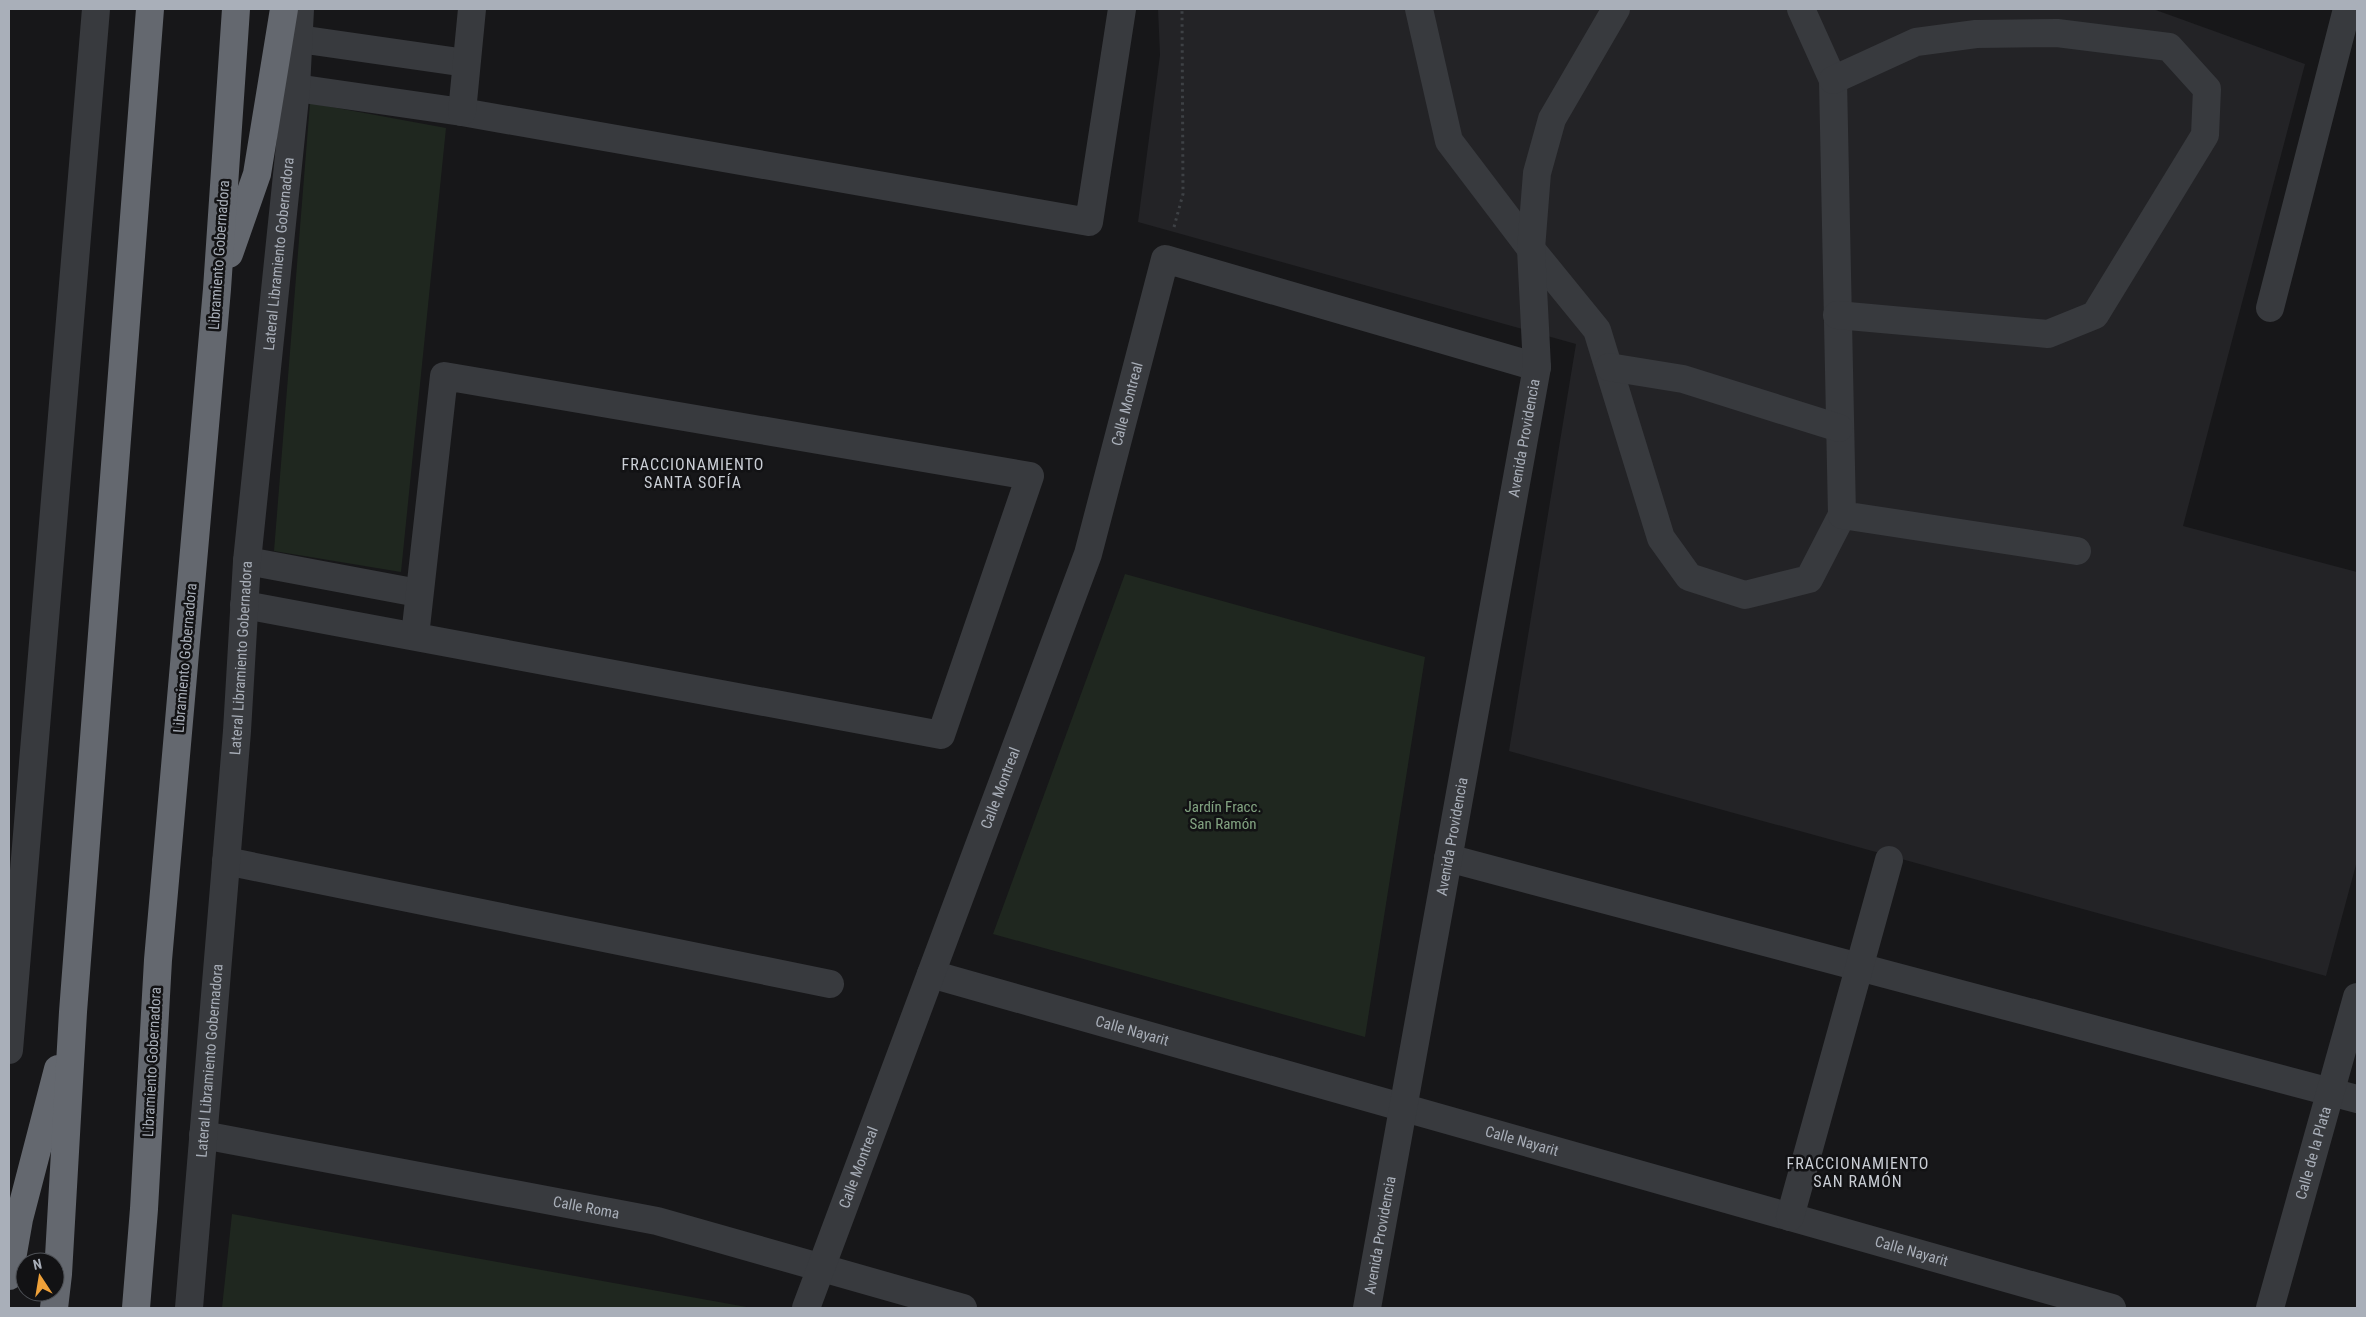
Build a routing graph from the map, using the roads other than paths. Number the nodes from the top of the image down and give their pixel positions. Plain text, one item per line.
1 (96, 9) edge
2 (150, 9) edge
3 (236, 9) edge
4 (284, 9) edge
5 (300, 9) edge
6 (472, 9) edge
7 (1122, 9) edge
8 (1419, 9) edge
9 (1616, 9) edge
10 (1801, 9) edge
11 (2346, 9) edge
12 (299, 39) junction
13 (466, 63) junction
14 (1833, 80) junction
15 (296, 88) junction
16 (462, 112) junction
17 (1531, 249) junction
18 (217, 289) junction
19 (2270, 308) dead end
20 (1837, 315) junction
21 (1537, 367) junction
22 (1609, 367) junction
23 (1839, 428) junction
24 (1842, 515) junction
25 (2077, 551) dead end
26 (247, 561) junction
27 (418, 592) junction
28 (244, 605) junction
29 (415, 636) junction
30 (1448, 858) junction
31 (1889, 860) dead end
32 (226, 861) junction
33 (1859, 967) junction
34 (931, 974) junction
35 (830, 984) dead end
36 (2357, 996) edge
37 (73, 1012) junction
38 (9, 1050) edge
39 (2331, 1092) junction
40 (2357, 1099) edge
41 (1403, 1107) junction
42 (203, 1135) junction
43 (1790, 1217) junction
44 (822, 1267) junction
45 (9, 1276) edge
46 (54, 1308) edge
47 (136, 1308) edge
48 (189, 1308) edge
49 (806, 1308) edge
50 (963, 1308) edge
51 (1367, 1308) edge
52 (2112, 1308) edge
53 (2270, 1308) edge

1 - 38 street
2 - 37 highway
3 - 18 highway, Libramiento Gobernadora
4 - 18 highway
5 - 12 street, Lateral Libramiento Gobernadora
6 - 13 street
7 - 16 street
8 - 17 street
9 - 17 street, Avenida Providencia
10 - 14 street
11 - 19 street
12 - 13 street
12 - 15 street, Lateral Libramiento Gobernadora
13 - 16 street
14 - 20 street
14 - 20 street
15 - 16 street
15 - 26 street, Lateral Libramiento Gobernadora
17 - 21 street, Avenida Providencia
17 - 22 street
18 - 47 highway, Libramiento Gobernadora
20 - 23 street
21 - 30 street, Avenida Providencia
21 - 34 street, Calle Montreal
22 - 23 street
22 - 24 street
23 - 24 street
24 - 25 street
26 - 27 street
26 - 28 street, Lateral Libramiento Gobernadora
27 - 29 street
27 - 29 street
28 - 29 street
28 - 32 street, Lateral Libramiento Gobernadora
30 - 33 street
30 - 41 street, Avenida Providencia
31 - 33 street
32 - 35 street
32 - 42 street, Lateral Libramiento Gobernadora
33 - 39 street
33 - 43 street
34 - 41 street, Calle Nayarit
34 - 44 street, Calle Montreal
36 - 39 street, Calle de la Plata
37 - 45 highway
37 - 46 highway
39 - 40 street
39 - 53 street, Calle de la Plata
41 - 43 street, Calle Nayarit
41 - 51 street, Avenida Providencia
42 - 44 street, Calle Roma
42 - 48 street, Lateral Libramiento Gobernadora
43 - 52 street, Calle Nayarit
44 - 49 street, Calle Montreal
44 - 50 street, Calle Roma

